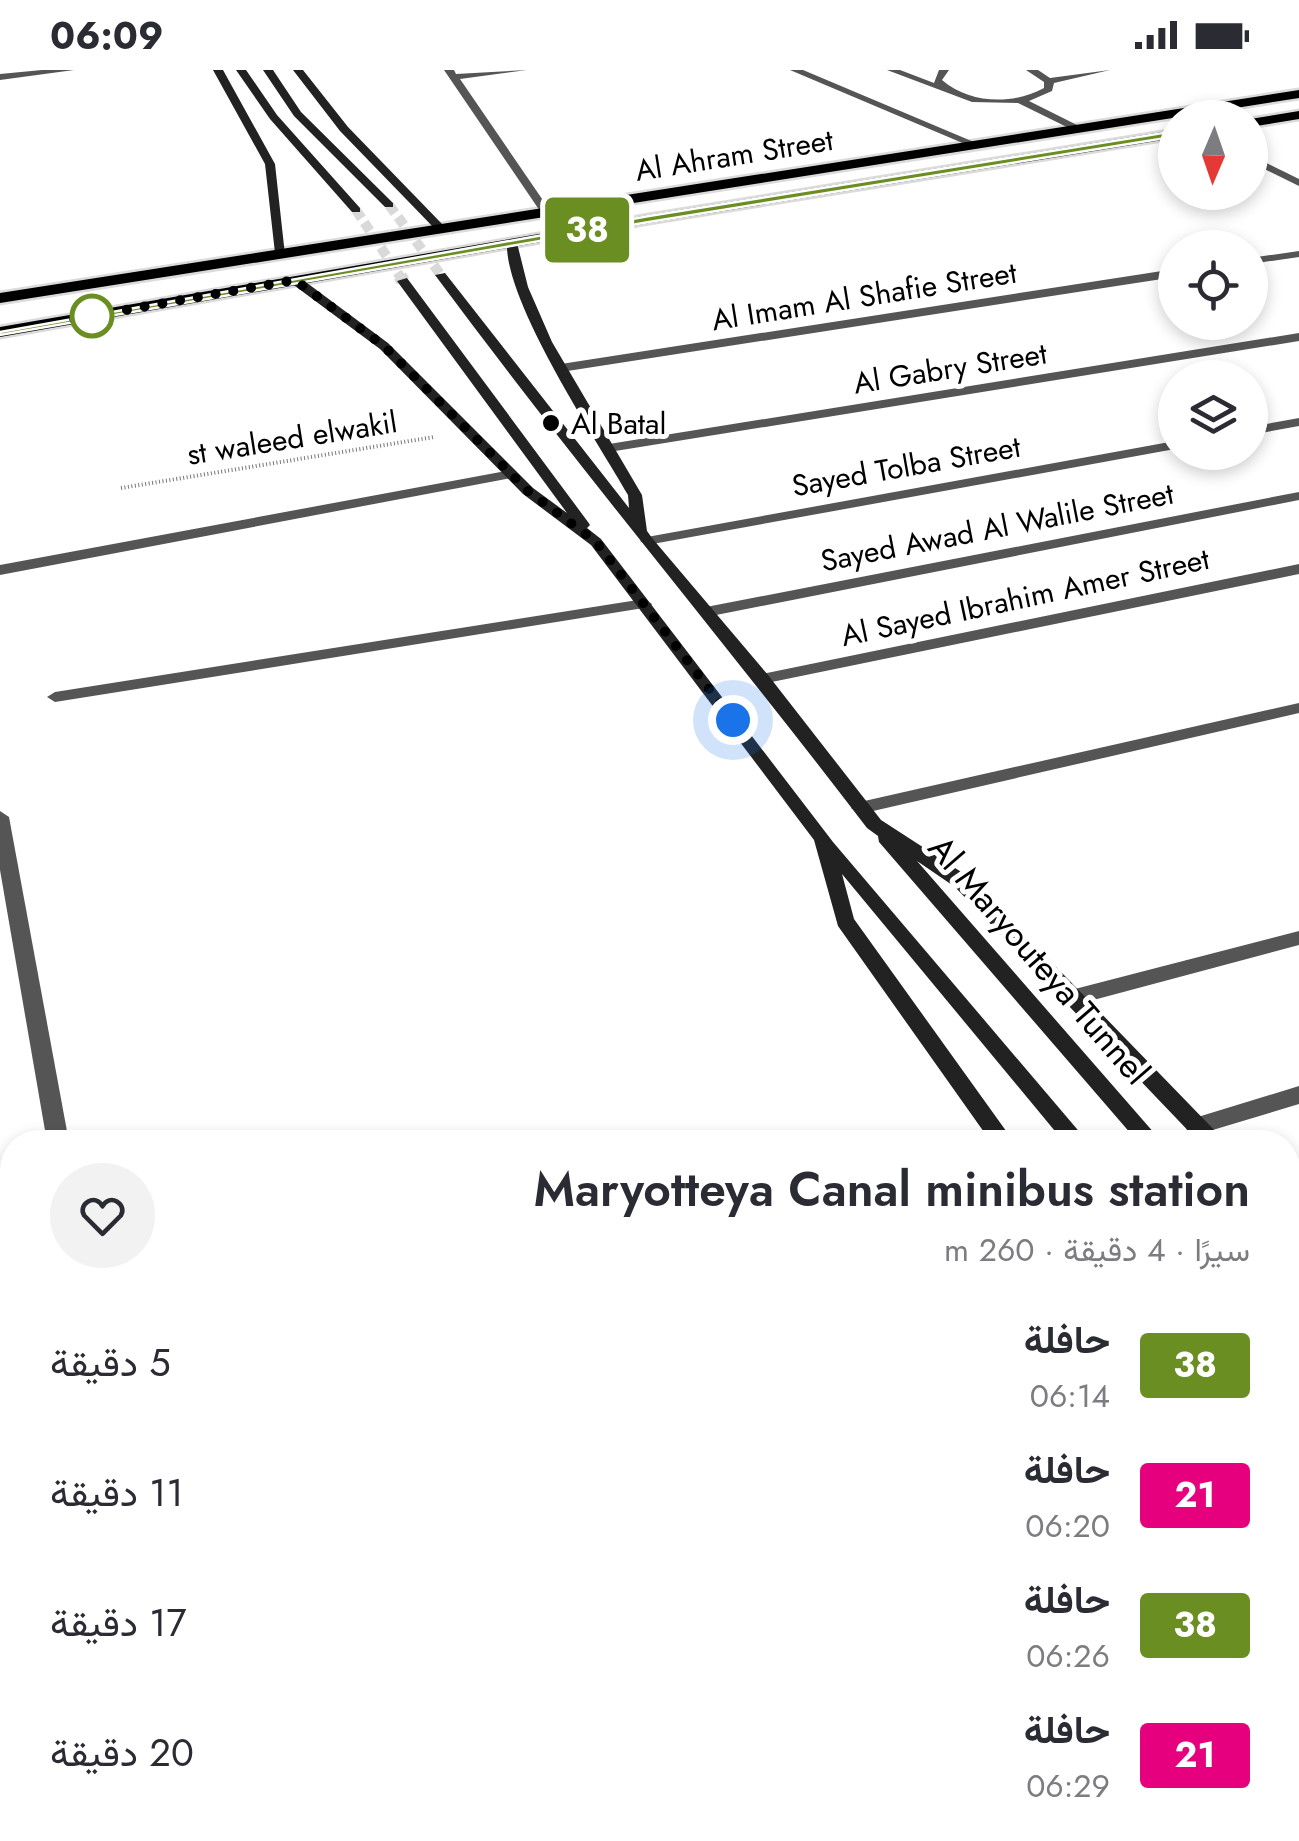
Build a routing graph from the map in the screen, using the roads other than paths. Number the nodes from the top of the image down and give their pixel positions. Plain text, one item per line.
1 (69, 70) edge
2 (218, 70) edge
3 (241, 70) edge
4 (268, 70) edge
5 (298, 70) edge
6 (522, 70) edge
7 (795, 70) edge
8 (892, 70) edge
9 (944, 70) edge
10 (1031, 70) edge
11 (1105, 70) edge
12 (451, 74) edge
13 (0, 77) edge
14 (1049, 81) junction
15 (946, 91) junction
16 (1299, 94) edge
17 (1019, 100) junction
18 (1299, 116) edge
19 (1268, 120) edge
20 (1077, 130) junction
21 (1158, 137) edge
22 (976, 145) junction
23 (1268, 167) edge
24 (1299, 183) edge
25 (389, 205) tunnel mouth
26 (356, 210) tunnel mouth
27 (546, 212) junction
28 (440, 228) junction
29 (511, 243) junction
30 (282, 253) junction
31 (1299, 254) edge
32 (1268, 259) edge
33 (441, 274) tunnel mouth
34 (1158, 276) edge
35 (295, 280) junction
36 (403, 281) tunnel mouth
37 (0, 298) edge
38 (0, 332) edge
39 (1299, 337) edge
40 (561, 368) junction
41 (1299, 422) edge
42 (1268, 428) edge
43 (608, 448) junction
44 (1158, 448) edge
45 (512, 474) junction
46 (1299, 496) edge
47 (644, 536) junction
48 (596, 542) junction
49 (1299, 569) edge
50 (0, 570) edge
51 (644, 604) junction
52 (706, 612) junction
53 (762, 678) junction
54 (55, 697) dead end
55 (1299, 708) edge
56 (867, 816) junction
57 (0, 817) edge
58 (822, 838) junction
59 (1299, 938) edge
60 (1071, 998) junction
61 (1299, 1095) edge
62 (56, 1130) edge
63 (994, 1130) edge
64 (1067, 1130) edge
65 (1141, 1130) edge
66 (1200, 1130) edge
67 (1214, 1130) edge

1 - 13 street
2 - 30 main road
3 - 26 main road
4 - 25 main road
5 - 28 main road
6 - 12 street
7 - 22 street
8 - 15 street
9 - 15 street
10 - 14 street
11 - 14 street
12 - 27 street
14 - 17 street
15 - 17 street
16 - 20 main road, Al Ahram Street
17 - 20 street
18 - 19 main road
20 - 22 main road, Al Ahram Street
21 - 29 main road, Al Ahram Street
22 - 27 main road, Al Ahram Street
23 - 24 street
27 - 28 main road, Al Ahram Street
28 - 30 main road, Al Ahram Street
29 - 35 main road, Al Ahram Street
29 - 40 main road
30 - 37 main road, Al Ahram Street
31 - 32 street
33 - 47 main road
34 - 40 street, Al Imam Al Shafie Street
35 - 38 main road, Al Ahram Street
35 - 45 main road
36 - 48 main road
39 - 43 street, Al Gabry Street
40 - 43 main road
41 - 42 street
43 - 47 main road
44 - 47 street, Sayed Tolba Street
45 - 48 main road
45 - 50 street
46 - 52 street, Sayed Awad Al Walile Street
47 - 52 main road, Al Maryouteya Tunnel
48 - 51 main road
49 - 53 street, Al Sayed Ibrahim Amer Street
51 - 54 street
51 - 58 main road
52 - 53 main road, Al Maryouteya Tunnel
53 - 56 main road, Al Maryouteya Tunnel
55 - 56 street
56 - 60 main road
56 - 65 main road, Al Maryouteya Tunnel
57 - 62 street
58 - 63 main road
58 - 64 main road
59 - 60 street
60 - 66 main road
61 - 67 street

